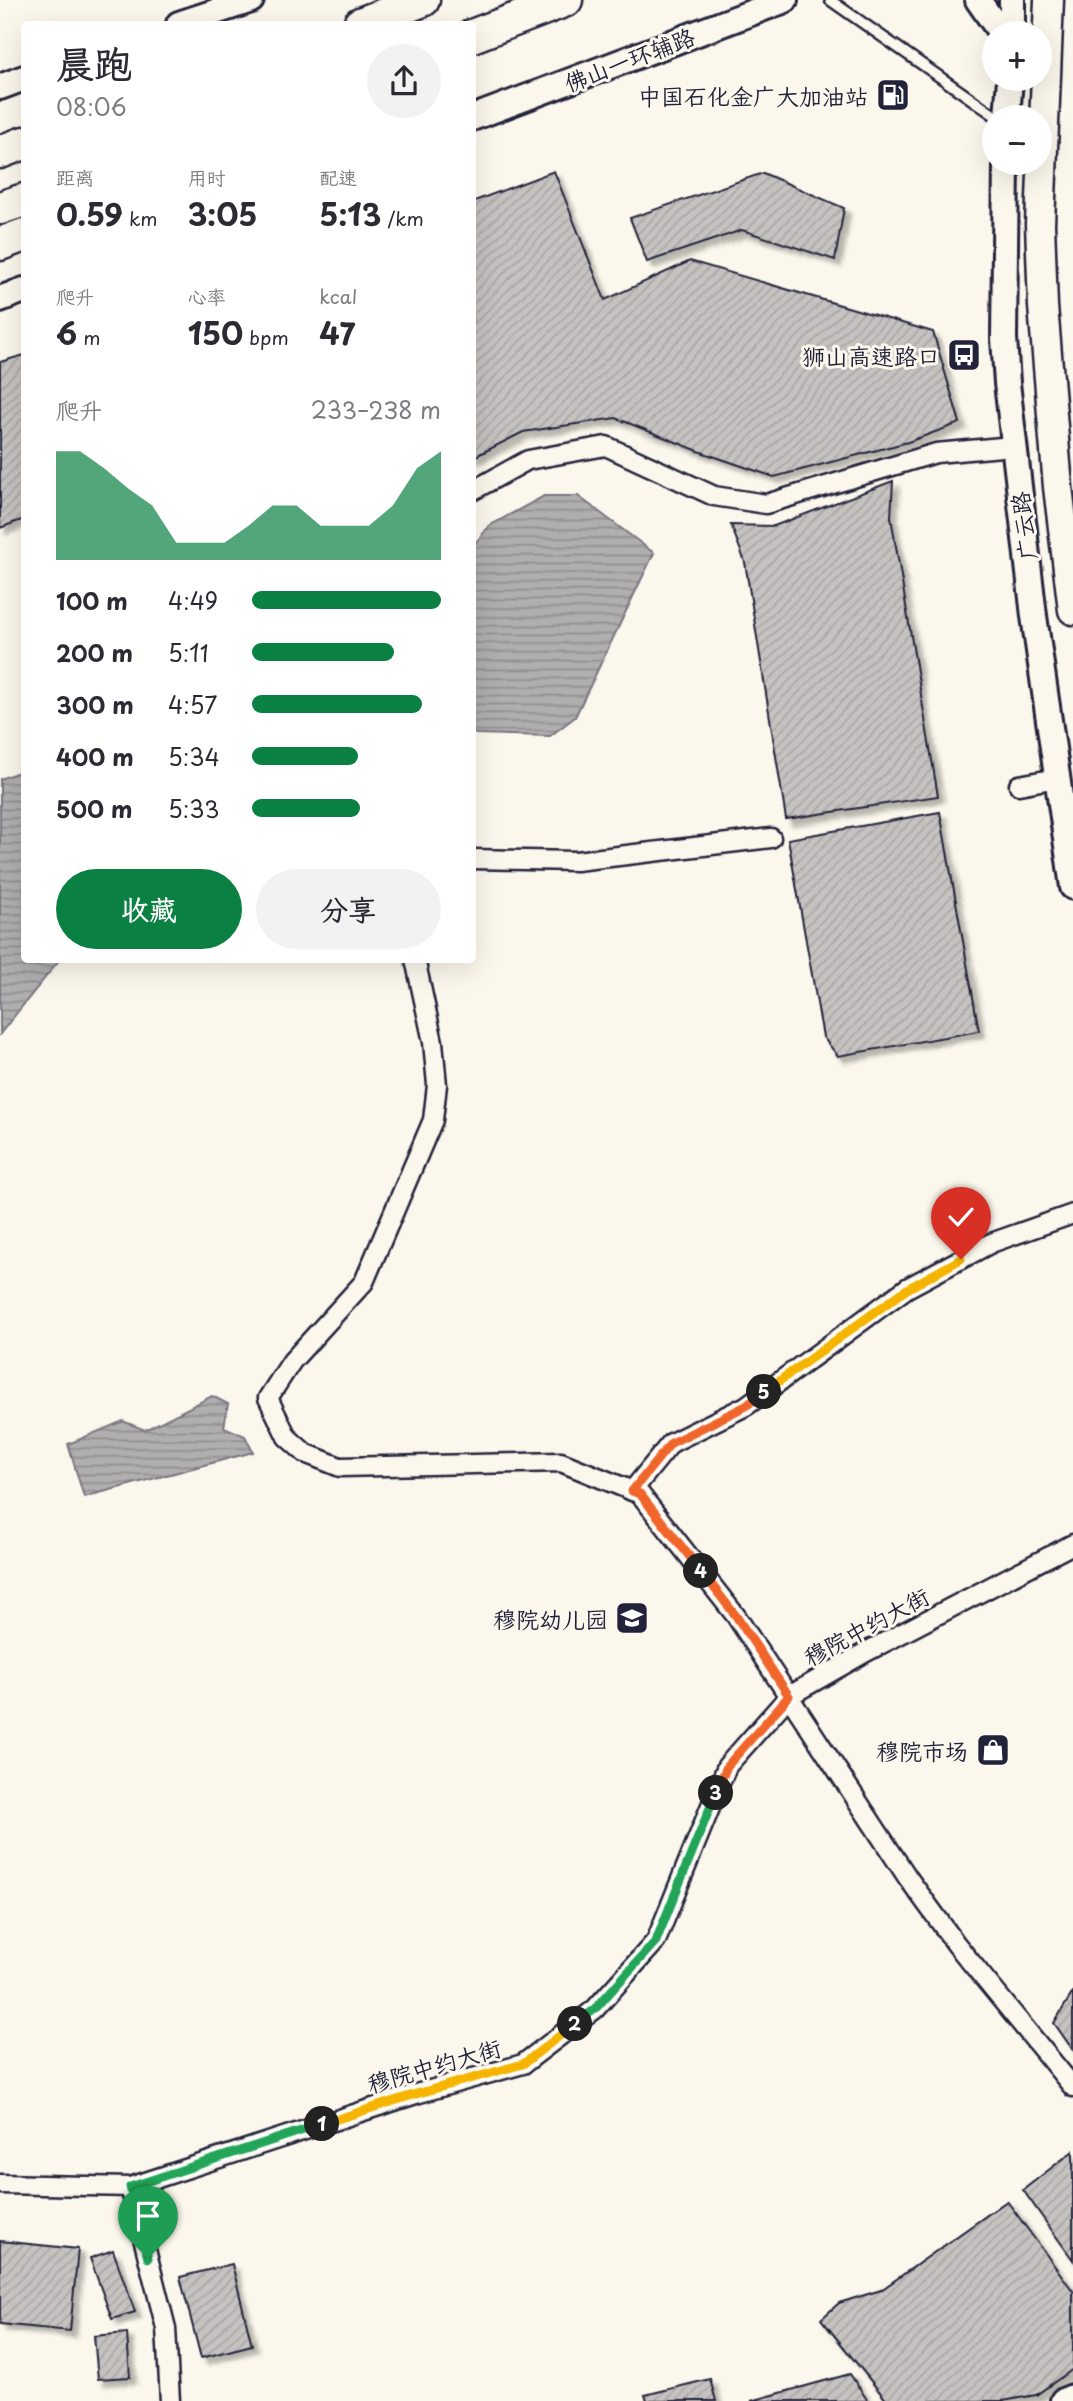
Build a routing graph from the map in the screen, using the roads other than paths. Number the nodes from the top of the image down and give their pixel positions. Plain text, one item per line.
1 (251, 0) edge
2 (423, 0) edge
3 (566, 0) edge
4 (785, 0) edge
5 (830, 0) edge
6 (978, 0) edge
7 (1012, 0) edge
8 (1049, 0) edge
9 (188, 21) edge
10 (368, 21) edge
11 (993, 21) edge
12 (1012, 21) edge
13 (476, 34) edge
14 (21, 79) edge
15 (0, 87) edge
16 (982, 106) edge
17 (476, 116) edge
18 (21, 144) edge
19 (0, 152) edge
20 (1006, 175) edge
21 (21, 201) edge
22 (0, 208) edge
23 (21, 236) edge
24 (0, 244) edge
25 (21, 291) edge
26 (0, 299) edge
27 (1013, 446) junction
28 (476, 489) edge
29 (1073, 610) edge
30 (1057, 778) junction
31 (1019, 785) dead end
32 (771, 838) dead end
33 (476, 859) edge
34 (1073, 887) edge
35 (416, 963) edge
36 (1073, 1214) edge
37 (632, 1491) junction
38 (1073, 1544) edge
39 (789, 1696) junction
40 (1073, 2087) edge
41 (0, 2184) edge
42 (130, 2187) junction
43 (170, 2401) edge

1 - 9 main road
2 - 10 highway
3 - 13 highway
4 - 17 main road, 佛山一环辅路
5 - 16 lane
6 - 11 main road
7 - 12 main road
8 - 29 main road, 广云路
14 - 15 main road
18 - 19 highway
20 - 27 main road, 广云路
21 - 22 highway
23 - 24 highway
25 - 26 main road
27 - 28 street
27 - 30 main road, 广云路
30 - 31 street
30 - 34 main road, 广云路
32 - 33 street
35 - 37 street
36 - 37 street
37 - 39 street
38 - 39 street, 穆院中约大街
39 - 40 street
39 - 42 street, 穆院中约大街
41 - 42 street, 穆院中约大街
42 - 43 street

